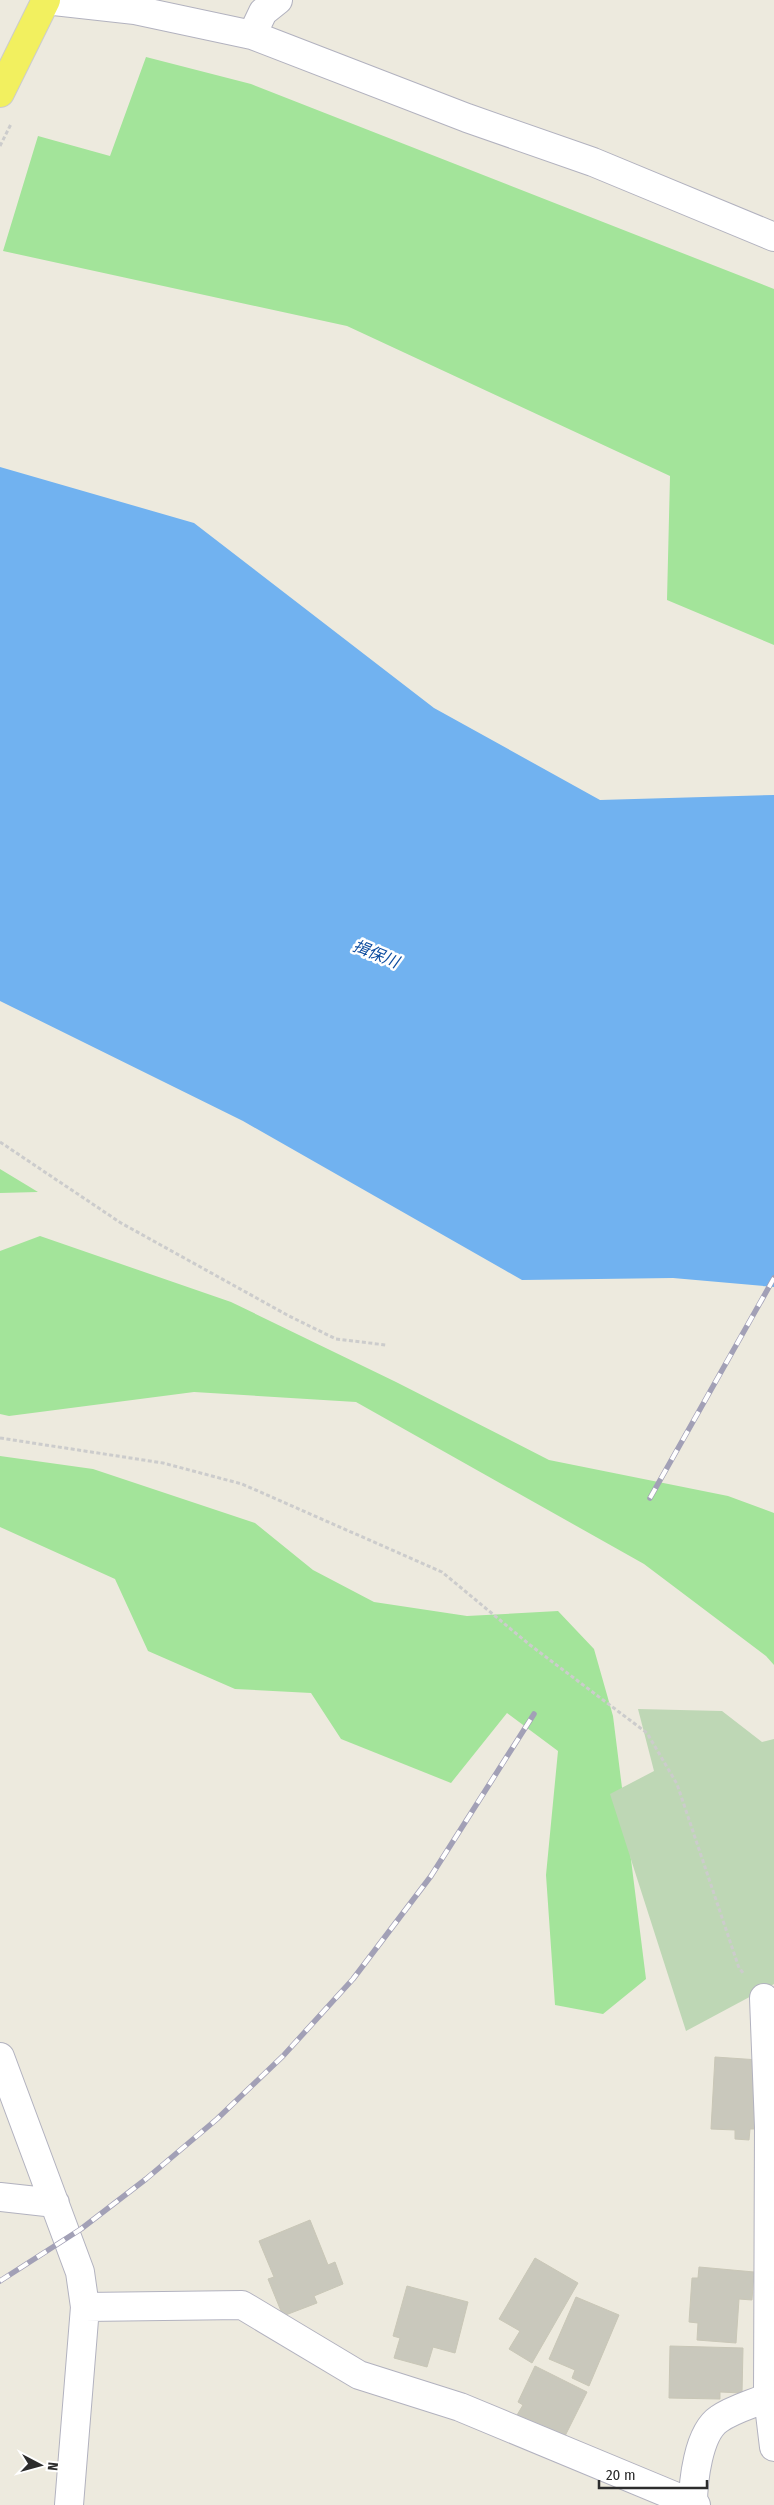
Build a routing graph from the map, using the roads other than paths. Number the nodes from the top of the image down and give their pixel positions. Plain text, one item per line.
1 (45, 0) edge
2 (278, 0) edge
3 (252, 35) junction
4 (0, 93) edge
5 (774, 237) edge
6 (764, 1998) road end
7 (0, 2057) edge
8 (0, 2197) edge
9 (55, 2203) junction
10 (85, 2307) junction
11 (768, 2397) junction
12 (774, 2447) edge
13 (69, 2505) edge
14 (694, 2505) edge

1 - 3 street
1 - 4 main road
2 - 3 street
3 - 5 street
6 - 11 street
7 - 9 street
8 - 9 street
9 - 10 street
10 - 13 street
10 - 14 street
11 - 12 street
11 - 14 street

